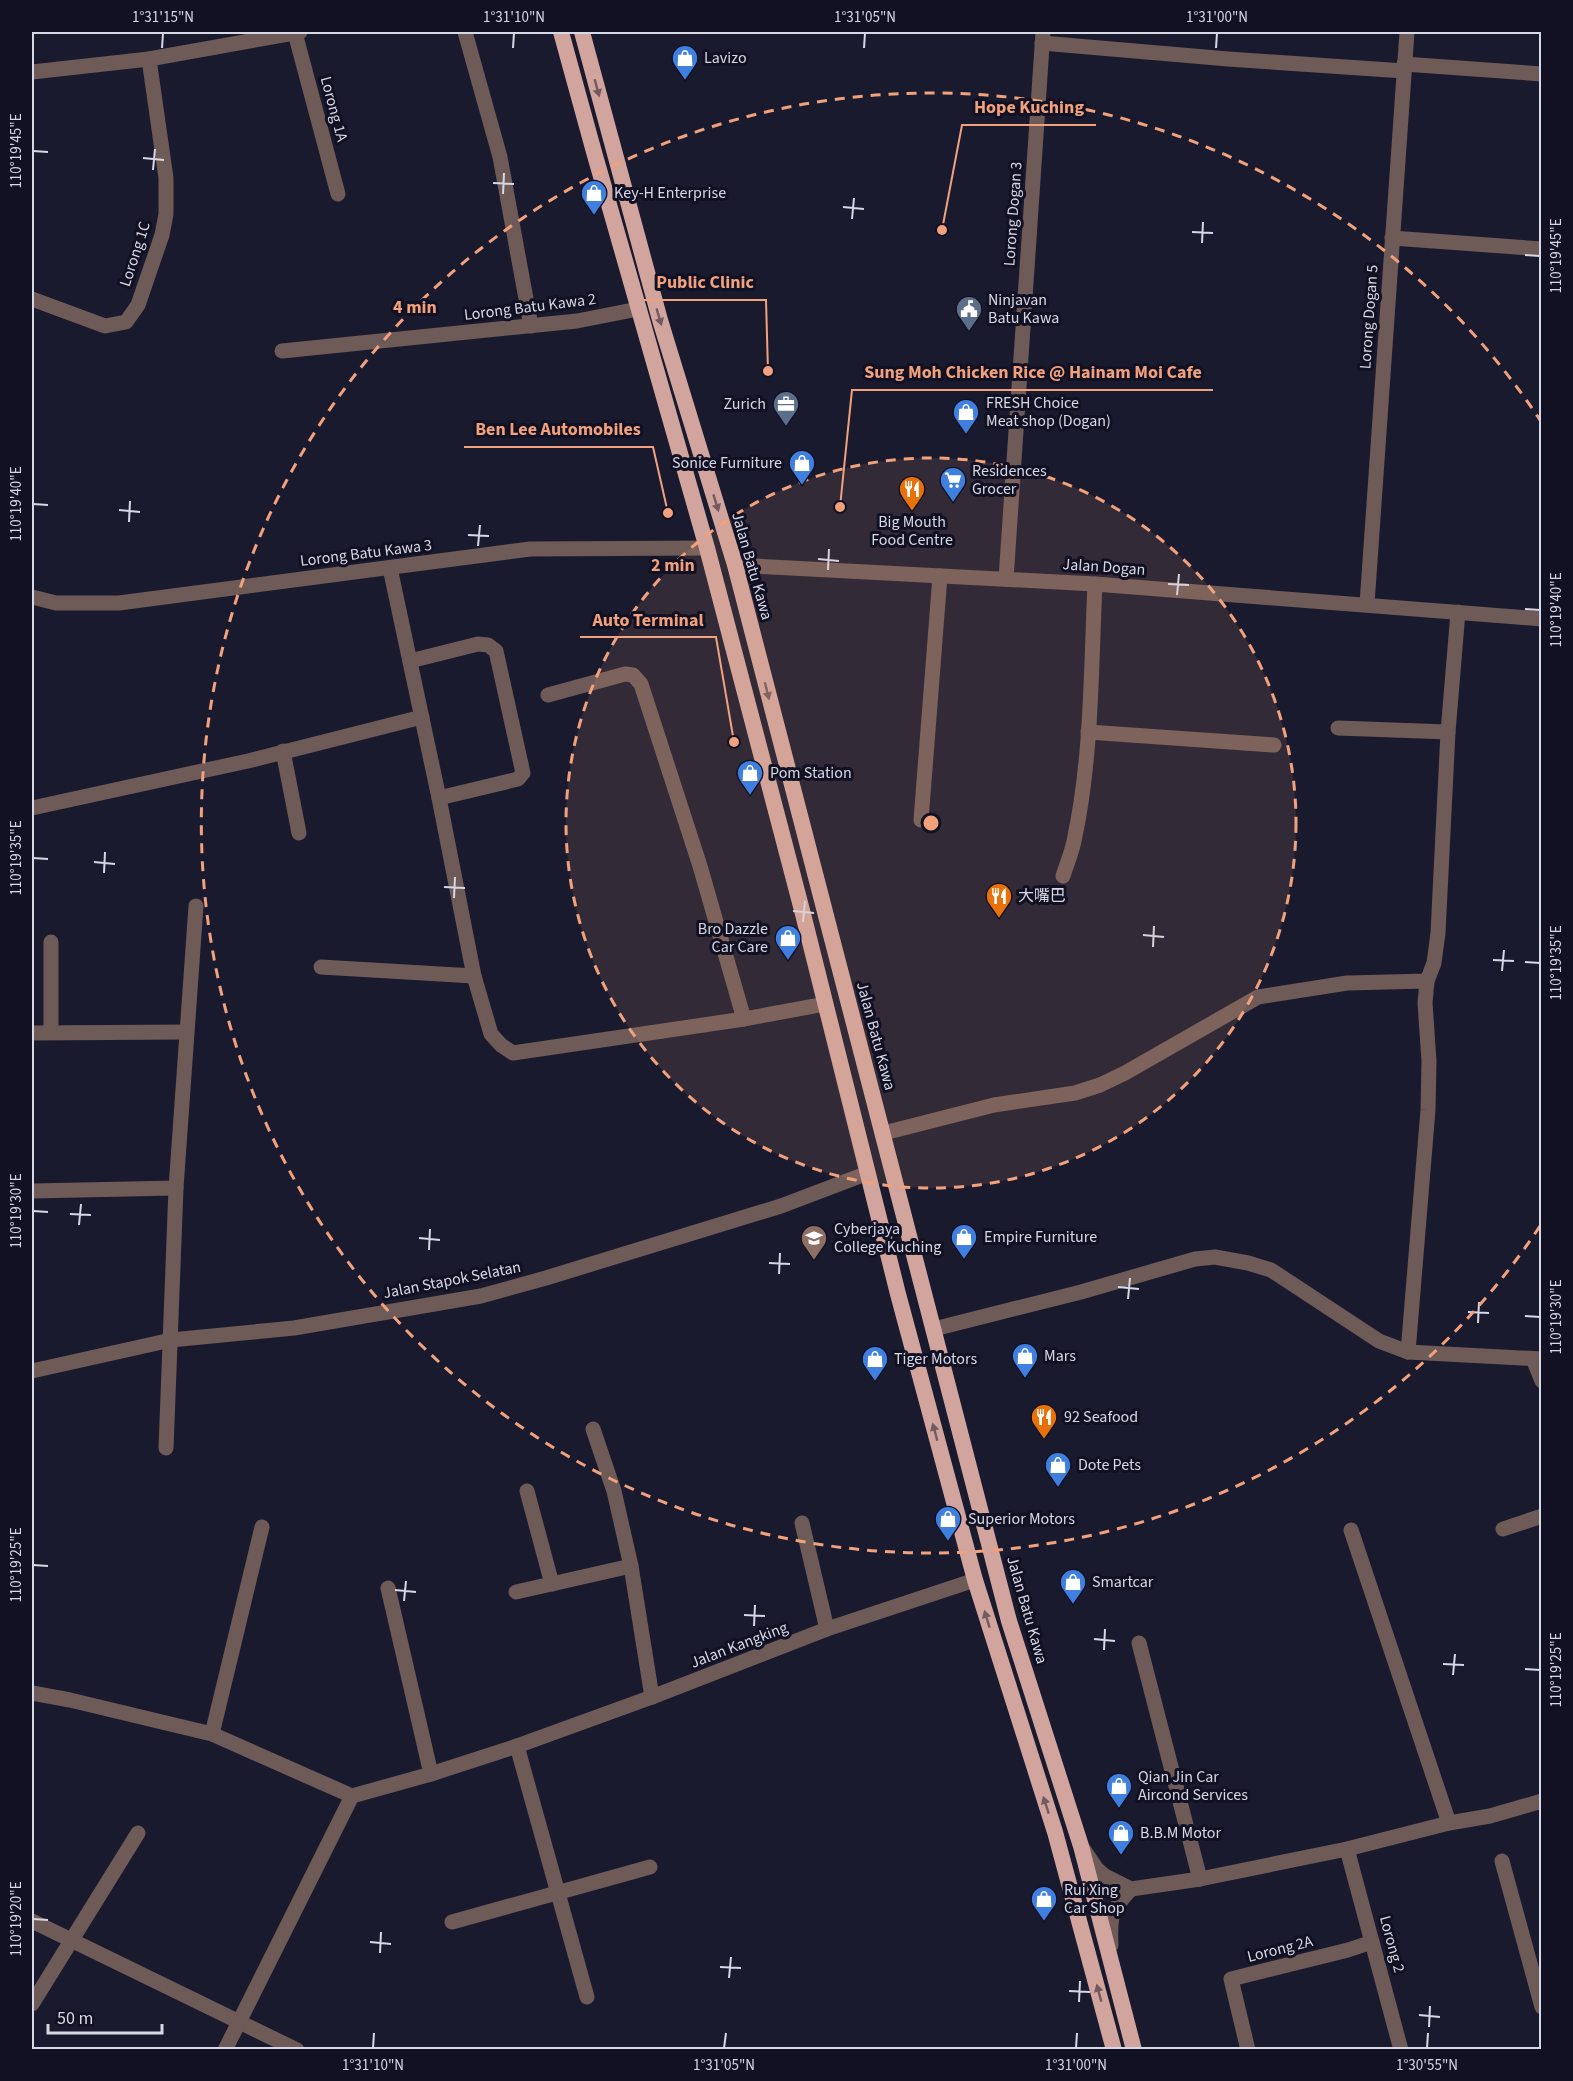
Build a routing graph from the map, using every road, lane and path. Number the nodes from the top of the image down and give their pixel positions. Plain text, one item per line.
1 (298, 32) edge
2 (465, 32) edge
3 (561, 32) edge
4 (582, 32) edge
5 (1407, 32) edge
6 (264, 35) edge
7 (1042, 37) edge
8 (149, 58) junction
9 (1404, 67) junction
10 (32, 72) edge
11 (1542, 74) edge
12 (339, 194) dead end
13 (1392, 238) junction
14 (1542, 249) edge
15 (32, 299) edge
16 (638, 309) junction
17 (531, 326) junction
18 (282, 351) dead end
19 (707, 548) junction
20 (735, 565) junction
21 (390, 568) junction
22 (940, 576) junction
23 (1006, 579) junction
24 (1095, 584) junction
25 (32, 597) edge
26 (1367, 604) junction
27 (1458, 612) junction
28 (1542, 619) edge
29 (410, 661) junction
30 (548, 695) dead end
31 (422, 717) junction
32 (1338, 728) dead end
33 (1088, 732) junction
34 (1448, 732) junction
35 (1274, 745) dead end
36 (283, 751) junction
37 (439, 798) junction
38 (32, 808) edge
39 (921, 820) dead end
40 (299, 833) dead end
41 (1063, 876) dead end
42 (196, 906) dead end
43 (51, 942) dead end
44 (321, 967) dead end
45 (474, 976) junction
46 (1427, 981) junction
47 (825, 1004) junction
48 (744, 1019) junction
49 (51, 1032) junction
50 (186, 1032) junction
51 (32, 1033) edge
52 (884, 1133) junction
53 (867, 1173) junction
54 (176, 1188) junction
55 (32, 1191) edge
56 (934, 1329) junction
57 (171, 1340) junction
58 (1408, 1352) junction
59 (1537, 1359) edge
60 (32, 1371) edge
61 (1542, 1381) edge
62 (593, 1429) dead end
63 (166, 1448) dead end
64 (527, 1491) dead end
65 (1542, 1516) edge
66 (801, 1523) dead end
67 (262, 1527) dead end
68 (1503, 1529) dead end
69 (1351, 1530) dead end
70 (631, 1566) junction
71 (975, 1580) junction
72 (552, 1584) junction
73 (388, 1588) dead end
74 (516, 1592) dead end
75 (827, 1629) junction
76 (1139, 1643) dead end
77 (32, 1693) edge
78 (652, 1697) junction
79 (212, 1734) junction
80 (517, 1746) junction
81 (431, 1774) junction
82 (352, 1796) junction
83 (1542, 1801) edge
84 (1449, 1823) junction
85 (138, 1833) dead end
86 (1082, 1846) junction
87 (1347, 1849) junction
88 (1502, 1861) dead end
89 (650, 1867) dead end
90 (1200, 1879) junction
91 (1131, 1890) junction
92 (559, 1893) junction
93 (32, 1921) edge
94 (452, 1922) dead end
95 (70, 1940) junction
96 (1372, 1942) junction
97 (1112, 1964) junction
98 (1537, 1976) edge
99 (587, 1997) dead end
100 (32, 2004) edge
101 (1542, 2007) edge
102 (238, 2021) junction
103 (225, 2049) edge
104 (297, 2049) edge
105 (1114, 2049) edge
106 (1134, 2049) edge
107 (1248, 2049) edge
108 (1401, 2049) edge

1 - 6 street
1 - 12 street, Lorong 1A
2 - 17 street
3 - 16 highway
4 -> 20 highway, Jalan Batu Kawa
5 - 9 street, Lorong Dogan 5
6 - 8 street
7 - 9 street
7 - 23 street, Lorong Dogan 3
8 - 10 street
8 - 15 street, Lorong 1C
9 - 11 street
9 - 13 street, Lorong Dogan 5
13 - 14 street
13 - 26 street, Lorong Dogan 5
16 - 17 street, Lorong Batu Kawa 2
16 - 19 highway
17 - 18 street, Lorong Batu Kawa 2
19 - 21 street, Lorong Batu Kawa 3
19 - 47 highway
20 - 22 street, Jalan Dogan
20 -> 52 highway, Jalan Batu Kawa
21 - 25 street, Lorong Batu Kawa 3
21 - 29 street
22 - 23 street, Jalan Dogan
22 - 39 street
23 - 24 street, Jalan Dogan
24 - 26 street, Jalan Dogan
24 - 33 street
26 - 27 street, Jalan Dogan
27 - 28 street, Jalan Dogan
27 - 34 street
29 - 31 street
29 - 37 street
30 - 48 street
31 - 36 street
31 - 37 street
32 - 34 street
33 - 35 street
33 - 41 street
34 - 46 street
36 - 38 street
36 - 40 street
37 - 45 street
42 - 50 street
43 - 49 street
44 - 45 street
45 - 48 street
46 - 52 street
46 - 58 street
47 - 48 street
47 - 53 highway
49 - 50 street
49 - 51 street
50 - 54 street
52 - 56 highway, Jalan Batu Kawa
53 - 57 street, Jalan Stapok Selatan
71 -> 53 highway
54 - 55 street
54 - 57 street
56 - 58 street
56 - 86 highway, Jalan Batu Kawa
57 - 60 street, Jalan Stapok Selatan
57 - 63 street
58 - 59 street
59 - 61 street
62 - 70 street
64 - 72 street
65 - 68 street
66 - 75 street
67 - 79 street
69 - 84 street
70 - 72 street
70 - 78 street
71 - 75 street, Jalan Kangking
105 -> 71 highway
72 - 74 street
73 - 81 street
75 - 78 street, Jalan Kangking
76 - 90 street
77 - 79 street
78 - 80 street, Jalan Kangking
79 - 82 street
80 - 81 street, Jalan Kangking
80 - 92 street
81 - 82 street, Jalan Kangking
82 - 102 street
83 - 84 street
84 - 87 street
85 - 95 street
86 - 91 street
86 - 97 highway, Jalan Batu Kawa
87 - 90 street
87 - 96 street, Lorong 2
88 - 98 street
89 - 92 street
90 - 91 street
91 - 97 street
92 - 94 street
92 - 99 street
93 - 95 street
95 - 100 street
95 - 102 street
96 - 107 street, Lorong 2A
96 - 108 street, Lorong 2
97 - 106 highway, Jalan Batu Kawa
98 - 101 street
102 - 103 street
102 - 104 street

